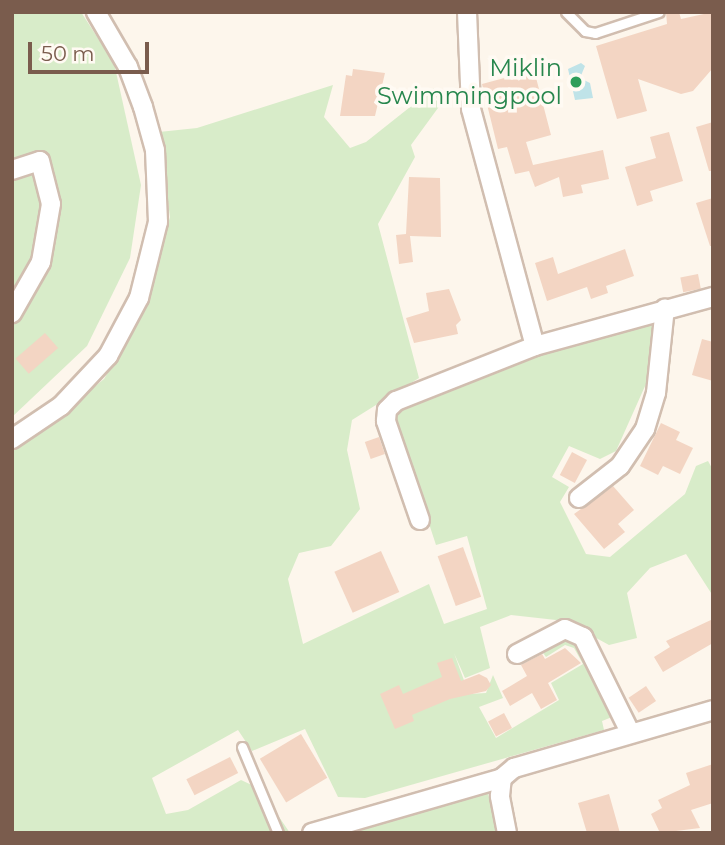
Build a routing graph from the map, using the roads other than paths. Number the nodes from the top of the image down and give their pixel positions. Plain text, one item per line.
1 (96, 12) edge
2 (467, 12) edge
3 (566, 12) edge
4 (659, 12) edge
5 (12, 170) edge
6 (713, 297) edge
7 (665, 308) junction
8 (12, 313) edge
9 (535, 346) junction
10 (12, 439) edge
11 (579, 498) dead end
12 (420, 520) dead end
13 (517, 654) dead end
14 (713, 710) edge
15 (630, 732) junction
16 (242, 747) dead end
17 (502, 778) junction
18 (278, 833) edge
19 (312, 833) edge
20 (507, 833) edge

1 - 10 street
2 - 9 street
3 - 4 lane
5 - 8 street
6 - 7 street
7 - 9 street
7 - 11 street
9 - 12 street
13 - 15 street
14 - 15 street
15 - 17 street
16 - 18 lane
17 - 19 street
17 - 20 street

